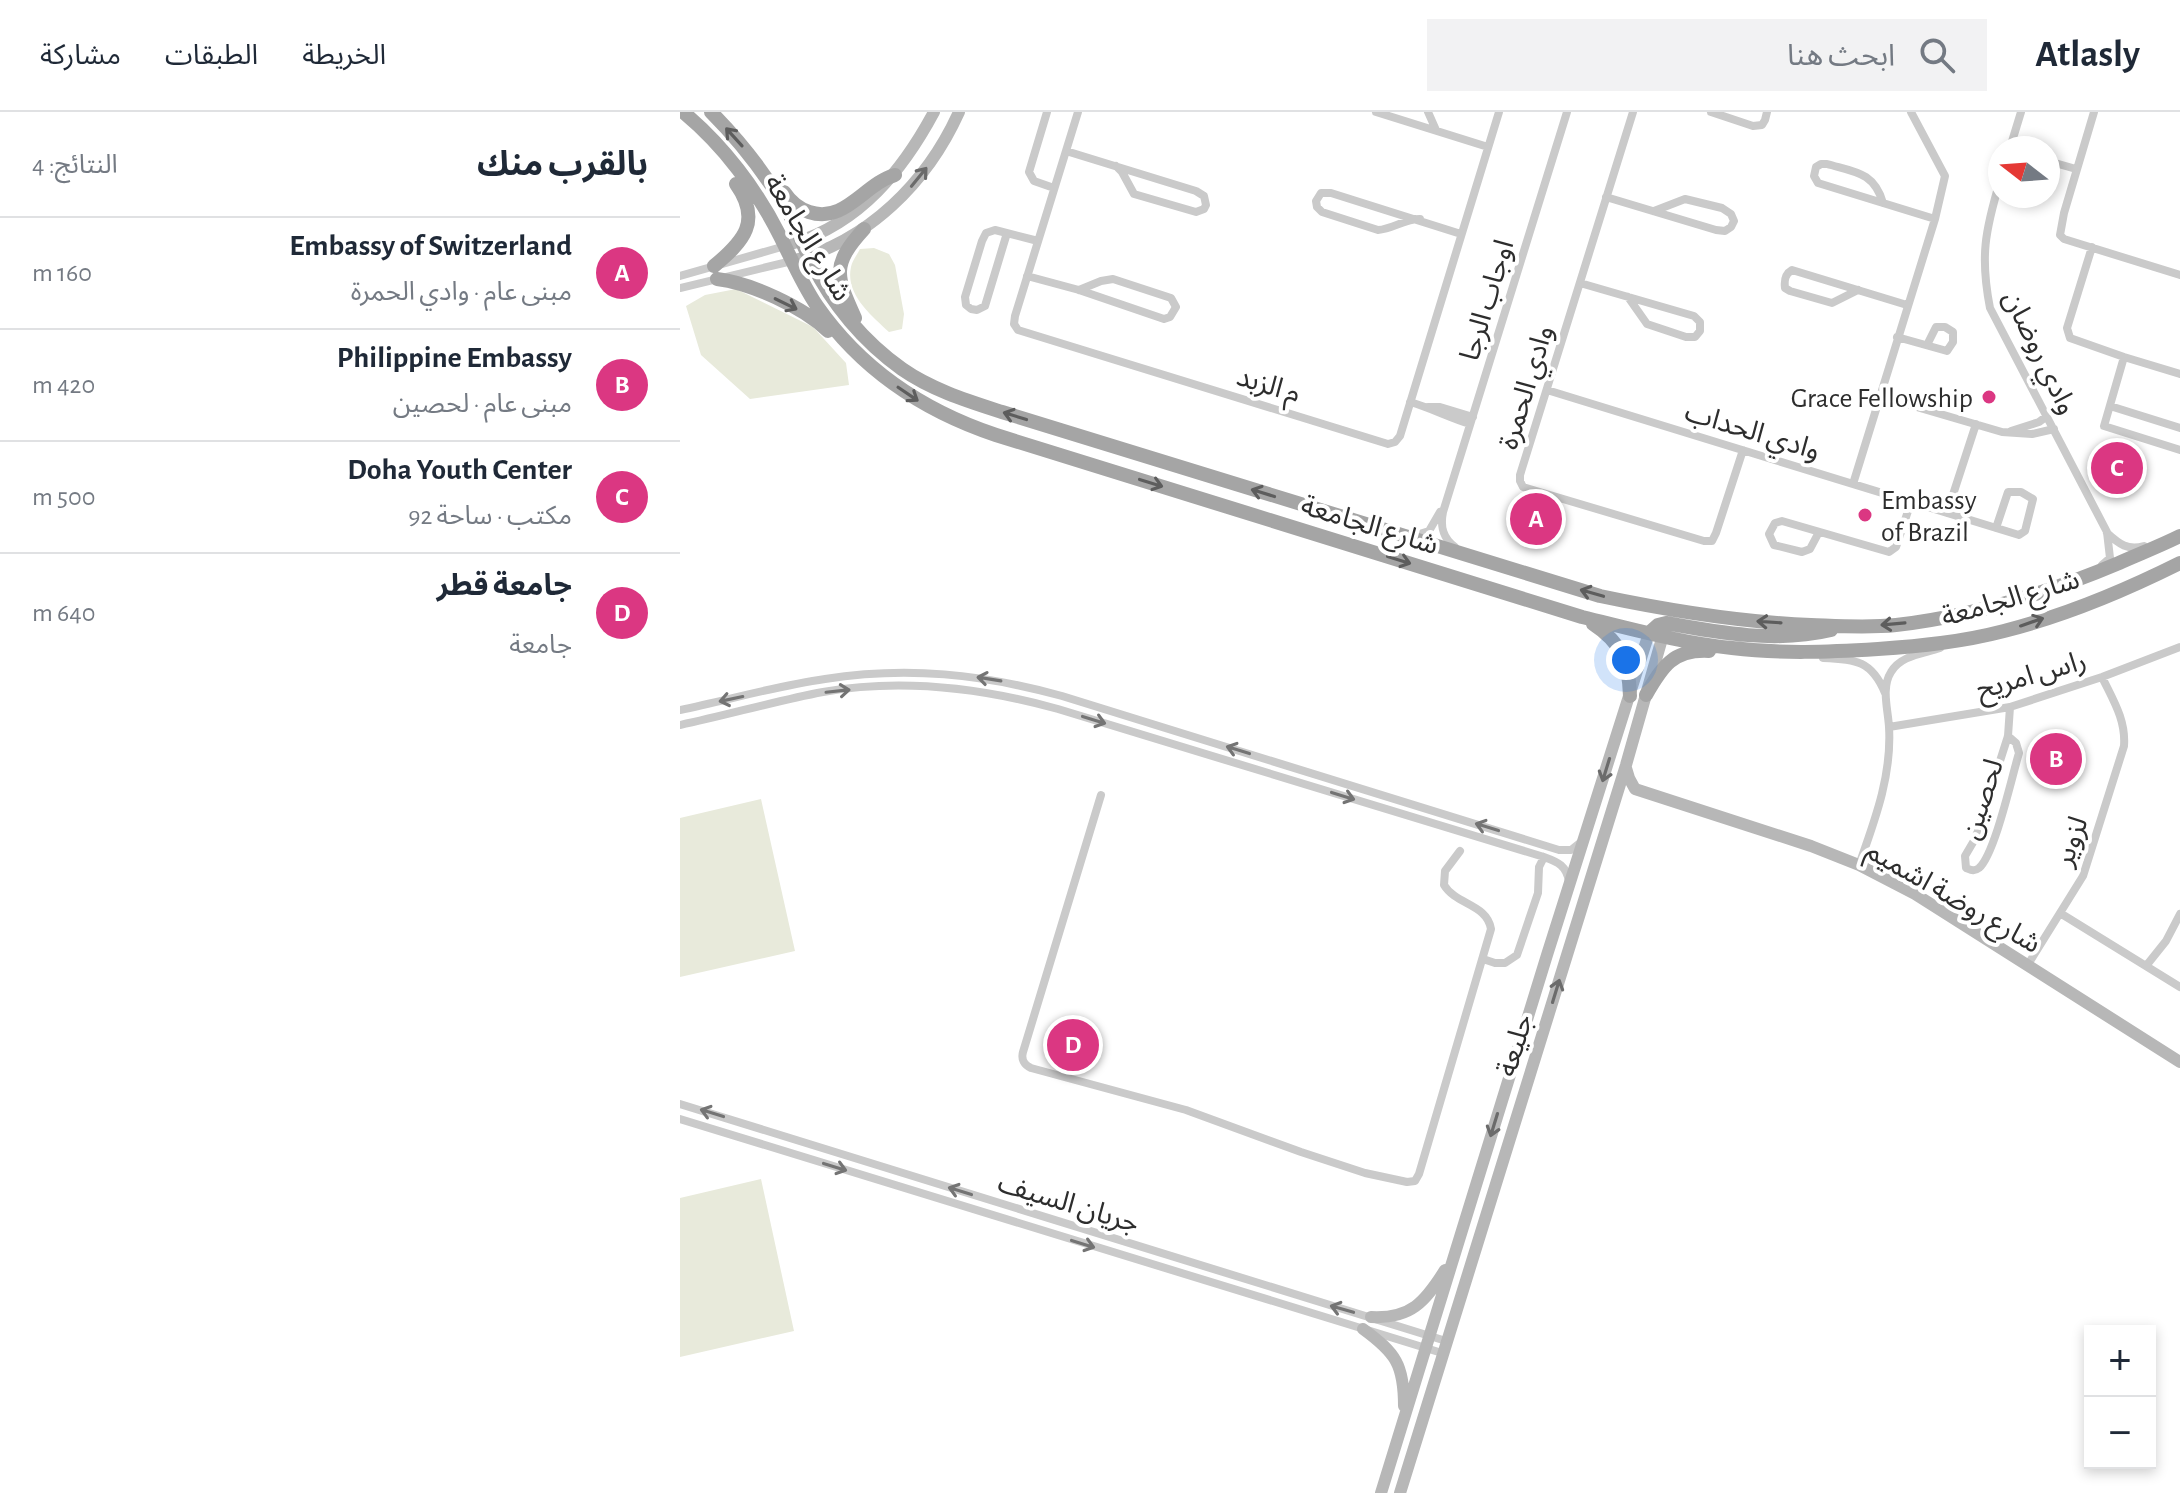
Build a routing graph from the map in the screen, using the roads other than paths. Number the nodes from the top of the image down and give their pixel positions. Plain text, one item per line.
1 (683, 112) edge
2 (711, 112) edge
3 (934, 112) edge
4 (959, 112) edge
5 (1047, 112) edge
6 (1078, 112) edge
7 (1376, 112) edge
8 (1428, 112) edge
9 (1499, 112) edge
10 (1567, 112) edge
11 (1633, 112) edge
12 (1711, 112) edge
13 (1767, 112) edge
14 (1911, 112) edge
15 (2021, 112) edge
16 (2094, 112) edge
17 (1436, 130) junction
18 (2014, 136) edge
19 (1488, 147) junction
20 (1066, 151) junction
21 (725, 154) junction
22 (757, 162) junction
23 (2060, 163) edge
24 (1116, 166) junction
25 (2076, 169) junction
26 (895, 175) junction
27 (1054, 188) junction
28 (1606, 197) junction
29 (1883, 203) junction
30 (1992, 208) edge
31 (1654, 211) junction
32 (1420, 219) junction
33 (1935, 219) junction
34 (864, 229) junction
35 (1007, 233) junction
36 (1461, 234) junction
37 (802, 241) junction
38 (1038, 241) junction
39 (785, 246) junction
40 (2092, 247) junction
41 (809, 257) junction
42 (792, 261) junction
43 (716, 273) junction
44 (2180, 275) edge
45 (680, 276) edge
46 (1027, 276) junction
47 (1580, 283) junction
48 (680, 288) edge
49 (1079, 290) junction
50 (1858, 290) junction
51 (1628, 297) junction
52 (1907, 305) junction
53 (862, 333) junction
54 (1897, 337) junction
55 (848, 343) junction
56 (1927, 345) dead end
57 (2124, 357) junction
58 (2180, 374) edge
59 (1547, 390) junction
60 (1879, 396) junction
61 (1410, 402) junction
62 (2110, 406) junction
63 (2047, 416) junction
64 (1472, 421) junction
65 (1976, 424) junction
66 (2180, 428) edge
67 (2054, 429) junction
68 (2002, 432) junction
69 (1743, 450) junction
70 (2180, 450) edge
71 (1853, 484) junction
72 (1446, 501) junction
73 (1911, 502) junction
74 (1947, 513) junction
75 (1996, 528) junction
76 (1391, 532) junction
77 (1819, 532) junction
78 (2107, 532) junction
79 (2174, 539) edge
80 (1473, 557) junction
81 (2180, 563) edge
82 (2077, 581) junction
83 (1582, 617) junction
84 (1662, 626) junction
85 (1956, 641) junction
86 (2180, 647) edge
87 (1728, 648) junction
88 (1783, 653) junction
89 (2102, 677) junction
90 (1885, 694) junction
91 (1646, 695) junction
92 (1630, 696) junction
93 (2010, 707) junction
94 (680, 710) edge
95 (680, 725) edge
96 (1889, 727) junction
97 (2008, 736) junction
98 (1626, 765) junction
99 (1642, 792) junction
100 (1101, 795) dead end
101 (1610, 819) junction
102 (1585, 839) junction
103 (1536, 842) junction
104 (1460, 851) dead end
105 (1532, 853) junction
106 (1544, 857) junction
107 (1859, 865) junction
108 (1569, 888) junction
109 (2060, 913) junction
110 (2180, 914) edge
111 (1483, 959) junction
112 (2027, 966) junction
113 (2146, 966) junction
114 (2180, 987) edge
115 (2180, 1062) edge
116 (680, 1104) edge
117 (680, 1119) edge
118 (798, 1139) junction
119 (793, 1155) junction
120 (1480, 1173) junction
121 (905, 1174) junction
122 (901, 1188) junction
123 (1453, 1257) junction
124 (1371, 1317) junction
125 (1363, 1329) junction
126 (1436, 1344) junction
127 (1403, 1423) junction
128 (1381, 1493) edge
129 (1393, 1493) edge
130 (1400, 1493) edge

1 - 21 main road, شارع الجامعة
22 -> 2 main road, شارع الجامعة
3 - 26 main road
34 -> 4 main road
5 - 27 street
6 - 20 street, م الزبد
7 - 17 street
8 - 17 street
9 - 19 street, م الزبد
10 - 64 street, اوجاب الرجا
11 - 28 street, وادي الحمرة
12 - 13 street
14 - 33 street
15 - 18 street
16 - 25 street
17 - 19 street
19 - 36 street, م الزبد
20 - 24 street
20 - 27 street, م الزبد
21 - 39 main road, شارع الجامعة
21 - 43 main road
22 - 26 main road
22 - 37 main road, شارع الجامعة
23 - 25 street
24 - 24 street
25 - 40 street
26 - 37 main road
27 - 38 street, م الزبد
28 - 31 street
28 - 47 street, وادي الحمرة
29 - 29 street
29 - 33 street
30 - 63 street, وادي روضان
31 - 31 street
32 - 32 street
32 - 36 street
33 - 52 street
34 - 41 main road
34 - 53 main road
35 - 35 street
35 - 38 street
36 - 61 street, م الزبد
37 - 39 main road
37 - 41 main road, شارع الجامعة
38 - 46 street, م الزبد
39 - 42 main road, شارع الجامعة
39 - 43 street
40 - 44 street
40 - 57 street
41 - 42 main road
41 - 53 main road, شارع الجامعة
42 - 43 street
42 - 55 main road, شارع الجامعة
43 - 45 street
43 - 48 street
43 -> 55 main road
46 - 49 street
46 - 61 street, م الزبد
47 - 51 street
47 - 59 street, وادي الحمرة
49 - 49 street
50 - 50 street
50 - 52 street
51 - 51 street
52 - 54 street
76 -> 53 main road, شارع الجامعة
54 - 56 street
54 - 60 street
55 -> 83 main road, شارع الجامعة
57 - 58 street
57 - 62 street
59 - 69 street, وادي الحداب
59 - 69 street, وادي الحمرة
60 - 65 street
60 - 71 street
61 - 64 street
62 - 66 street
62 - 70 street
63 - 67 street, وادي روضان
63 - 68 street
64 - 72 street, اوجاب الرجا
65 - 68 street
65 - 74 street
67 - 68 street
67 - 78 street, وادي روضان
69 - 71 street, وادي الحداب
71 - 73 street, وادي الحداب
72 - 76 street, اوجاب الرجا
72 - 80 street, اوجاب الرجا
73 - 74 street, وادي الحداب
73 - 77 street
74 - 75 street, وادي الحداب
75 - 75 street, وادي الحداب
76 - 80 main road, شارع الجامعة
77 - 77 street
78 - 79 street
78 - 82 street
79 - 82 main road, شارع الجامعة
84 -> 80 main road, شارع الجامعة
85 -> 81 main road, شارع الجامعة
82 -> 84 main road, شارع الجامعة
83 - 84 main road, شارع الجامعة
83 - 92 main road
84 - 87 main road, شارع الجامعة
84 - 91 main road, جليعة
84 - 92 main road, جليعة
85 - 88 main road, شارع الجامعة
85 - 90 street, راس امريح
86 - 89 street, راس امريح
87 - 88 main road, شارع الجامعة
87 - 91 main road
88 - 90 street
89 - 93 street, راس امريح
89 - 109 street, لزوير
90 - 96 street
91 - 98 main road, جليعة
92 -> 102 main road, جليعة
93 - 96 street, راس امريح
93 - 97 street, لحصين
103 -> 94 street
95 -> 105 street
96 - 107 street
97 - 97 street, لحصين
98 - 99 main road
98 - 101 main road, جليعة
99 - 101 main road
99 - 107 main road, شارع روضة اشميم
100 - 111 street
126 -> 101 main road, جليعة
102 - 103 street
102 - 108 main road, جليعة
103 - 105 street
104 - 111 street
105 - 106 street
106 - 108 street
106 - 111 street
107 - 112 main road, شارع روضة اشميم
108 -> 120 main road, جليعة
109 - 112 street, لزوير
109 - 113 street
110 - 113 street
112 - 115 main road, شارع روضة اشميم
113 - 114 street
118 -> 116 street, جريان السيف
117 - 119 street, جريان السيف
118 - 119 street
118 - 121 street, جريان السيف
119 -> 122 street, جريان السيف
120 - 123 main road, جليعة
120 - 126 main road
121 - 122 street
124 -> 121 street, جريان السيف
122 -> 125 street, جريان السيف
123 - 124 main road
123 - 126 main road, جليعة
124 - 126 street, جريان السيف
125 - 126 street, جريان السيف
125 - 127 main road
126 - 127 main road, جليعة
126 - 129 main road
126 - 130 main road, جليعة
127 - 128 main road, جليعة

